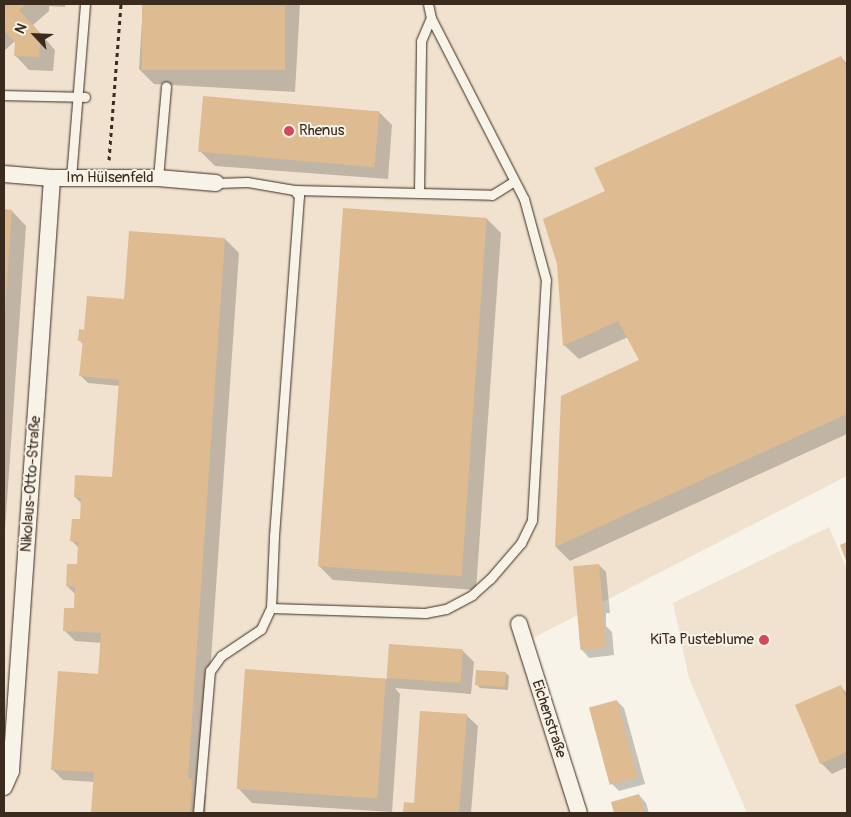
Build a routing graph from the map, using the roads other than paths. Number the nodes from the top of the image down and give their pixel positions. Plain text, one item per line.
1 (85, 4) edge
2 (428, 4) edge
3 (431, 18) junction
4 (166, 86) dead end
5 (4, 95) edge
6 (82, 97) junction
7 (4, 174) edge
8 (52, 178) junction
9 (71, 178) junction
10 (158, 178) junction
11 (513, 182) junction
12 (216, 183) joint
13 (294, 190) junction
14 (419, 193) junction
15 (271, 608) junction
16 (518, 624) dead end
17 (4, 787) edge
18 (198, 813) edge
19 (580, 813) edge

1 - 6 lane
2 - 3 lane
3 - 11 lane
3 - 14 lane
4 - 10 lane
5 - 6 lane
6 - 9 lane
7 - 8 street, Im Hülsenfeld
8 - 9 street, Im Hülsenfeld
8 - 17 street, Nikolaus-Otto-Straße
9 - 10 street, Im Hülsenfeld
10 - 12 street, Im Hülsenfeld
11 - 14 lane
11 - 15 lane
12 - 13 lane
13 - 14 lane
13 - 15 lane
15 - 18 lane
16 - 19 street, Eichenstraße

